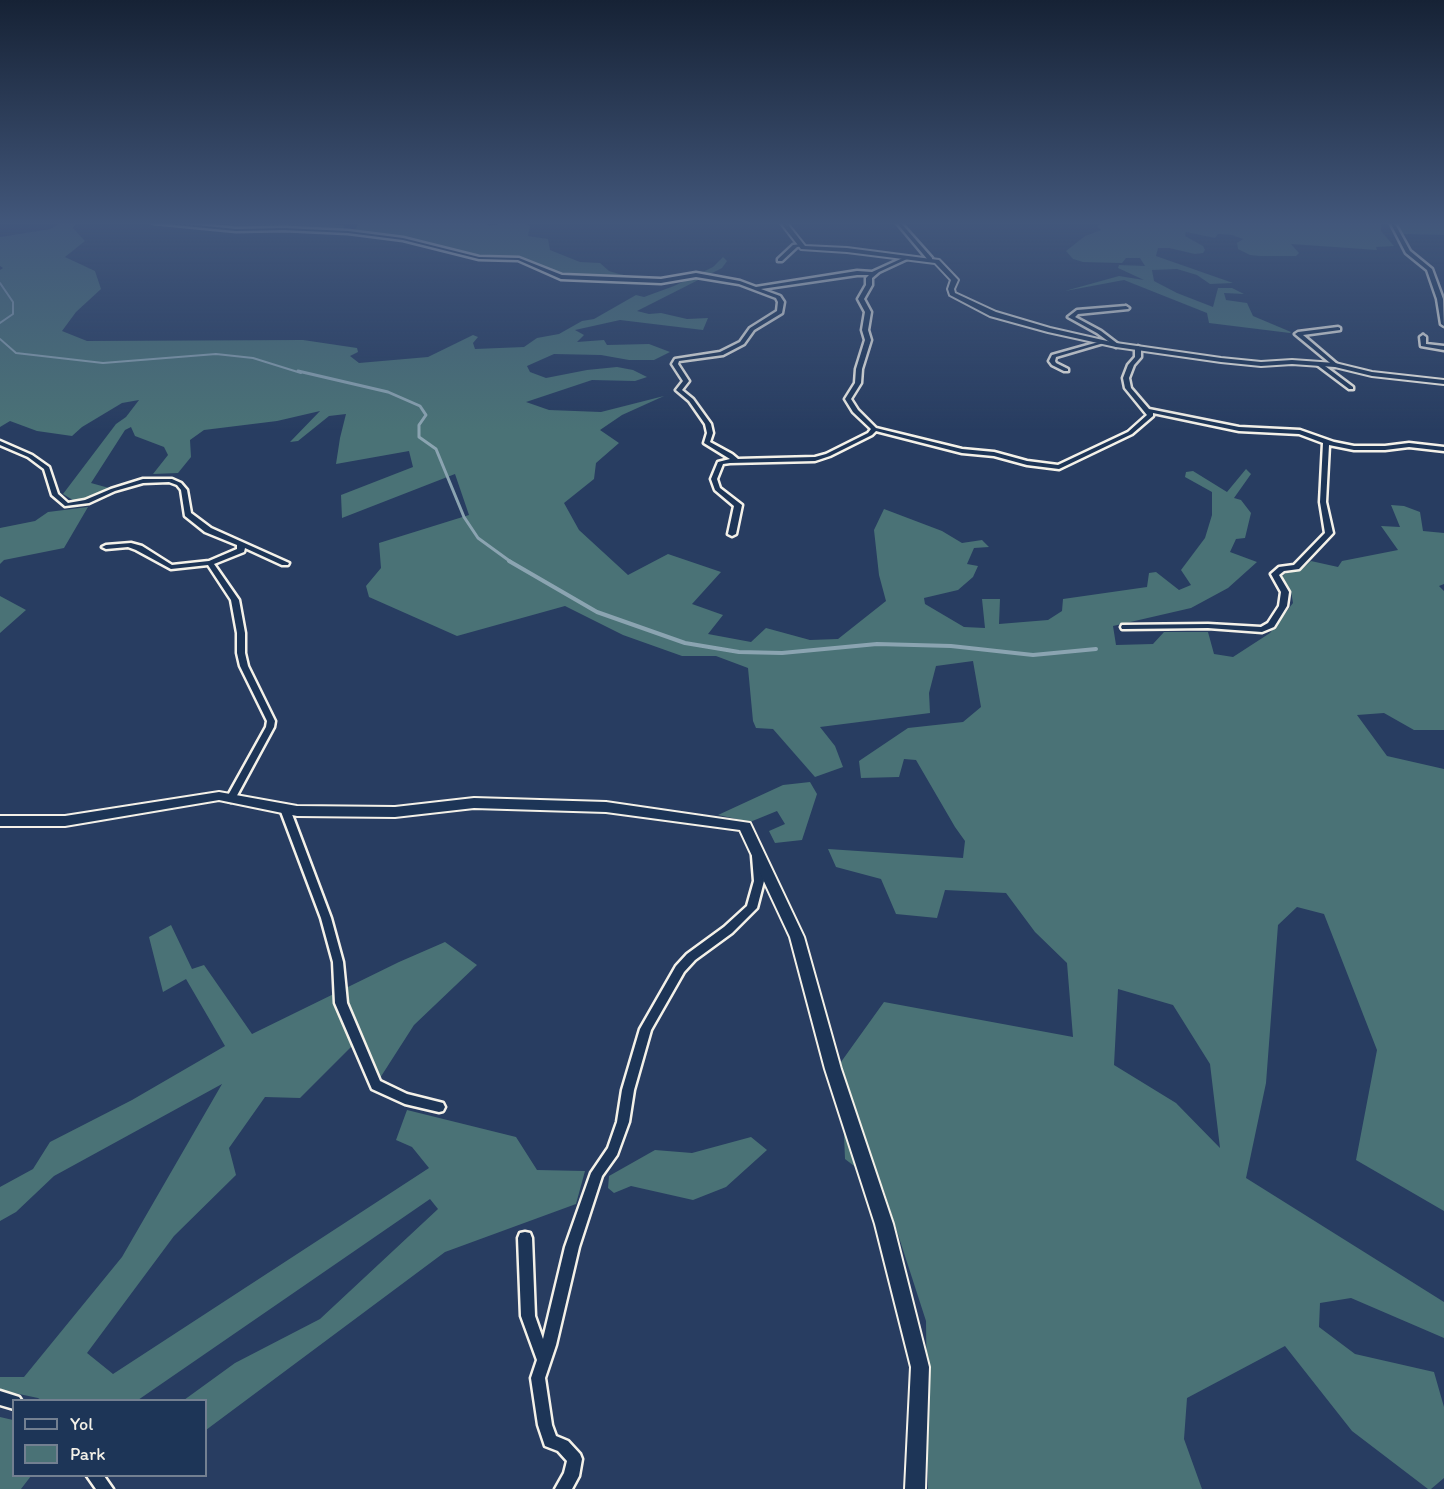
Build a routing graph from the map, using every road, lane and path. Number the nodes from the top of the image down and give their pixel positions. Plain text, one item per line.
1 (764, 291) edge
2 (865, 291) edge
3 (951, 291) edge
4 (1437, 291) edge
5 (1126, 308) dead end
6 (1444, 324) edge
7 (1338, 329) dead end
8 (1422, 337) dead end
9 (1104, 342) junction
10 (1116, 345) junction
11 (1443, 346) edge
12 (1138, 348) junction
13 (1318, 364) junction
14 (1335, 365) junction
15 (1066, 370) dead end
16 (1444, 380) edge
17 (1351, 388) dead end
18 (1150, 411) junction
19 (874, 429) junction
20 (1326, 441) junction
21 (0, 443) edge
22 (1444, 449) edge
23 (735, 460) junction
24 (732, 534) dead end
25 (241, 544) junction
26 (106, 548) dead end
27 (210, 563) junction
28 (285, 563) dead end
29 (1125, 627) dead end
30 (231, 798) junction
31 (285, 809) junction
32 (0, 821) edge
33 (756, 849) junction
34 (439, 1107) dead end
35 (525, 1238) dead end
36 (544, 1360) junction
37 (96, 1477) edge
38 (105, 1489) edge
39 (563, 1489) edge
40 (915, 1489) edge

1 - 23 street
2 - 19 street
3 - 9 street
4 - 6 street
5 - 10 street
7 - 14 street
8 - 11 street
9 - 10 street
9 - 15 street
10 - 12 street
12 - 13 street
12 - 18 street
13 - 14 street
13 - 17 street
14 - 16 street
18 - 19 street
18 - 20 street
19 - 23 street
20 - 22 street
20 - 29 street
21 - 25 street
23 - 24 street
25 - 27 street
25 - 28 street
26 - 27 street
27 - 30 street
30 - 31 street
30 - 32 street
31 - 33 street
31 - 34 street
33 - 36 street
33 - 40 street
35 - 36 street
36 - 39 street
37 - 38 street

